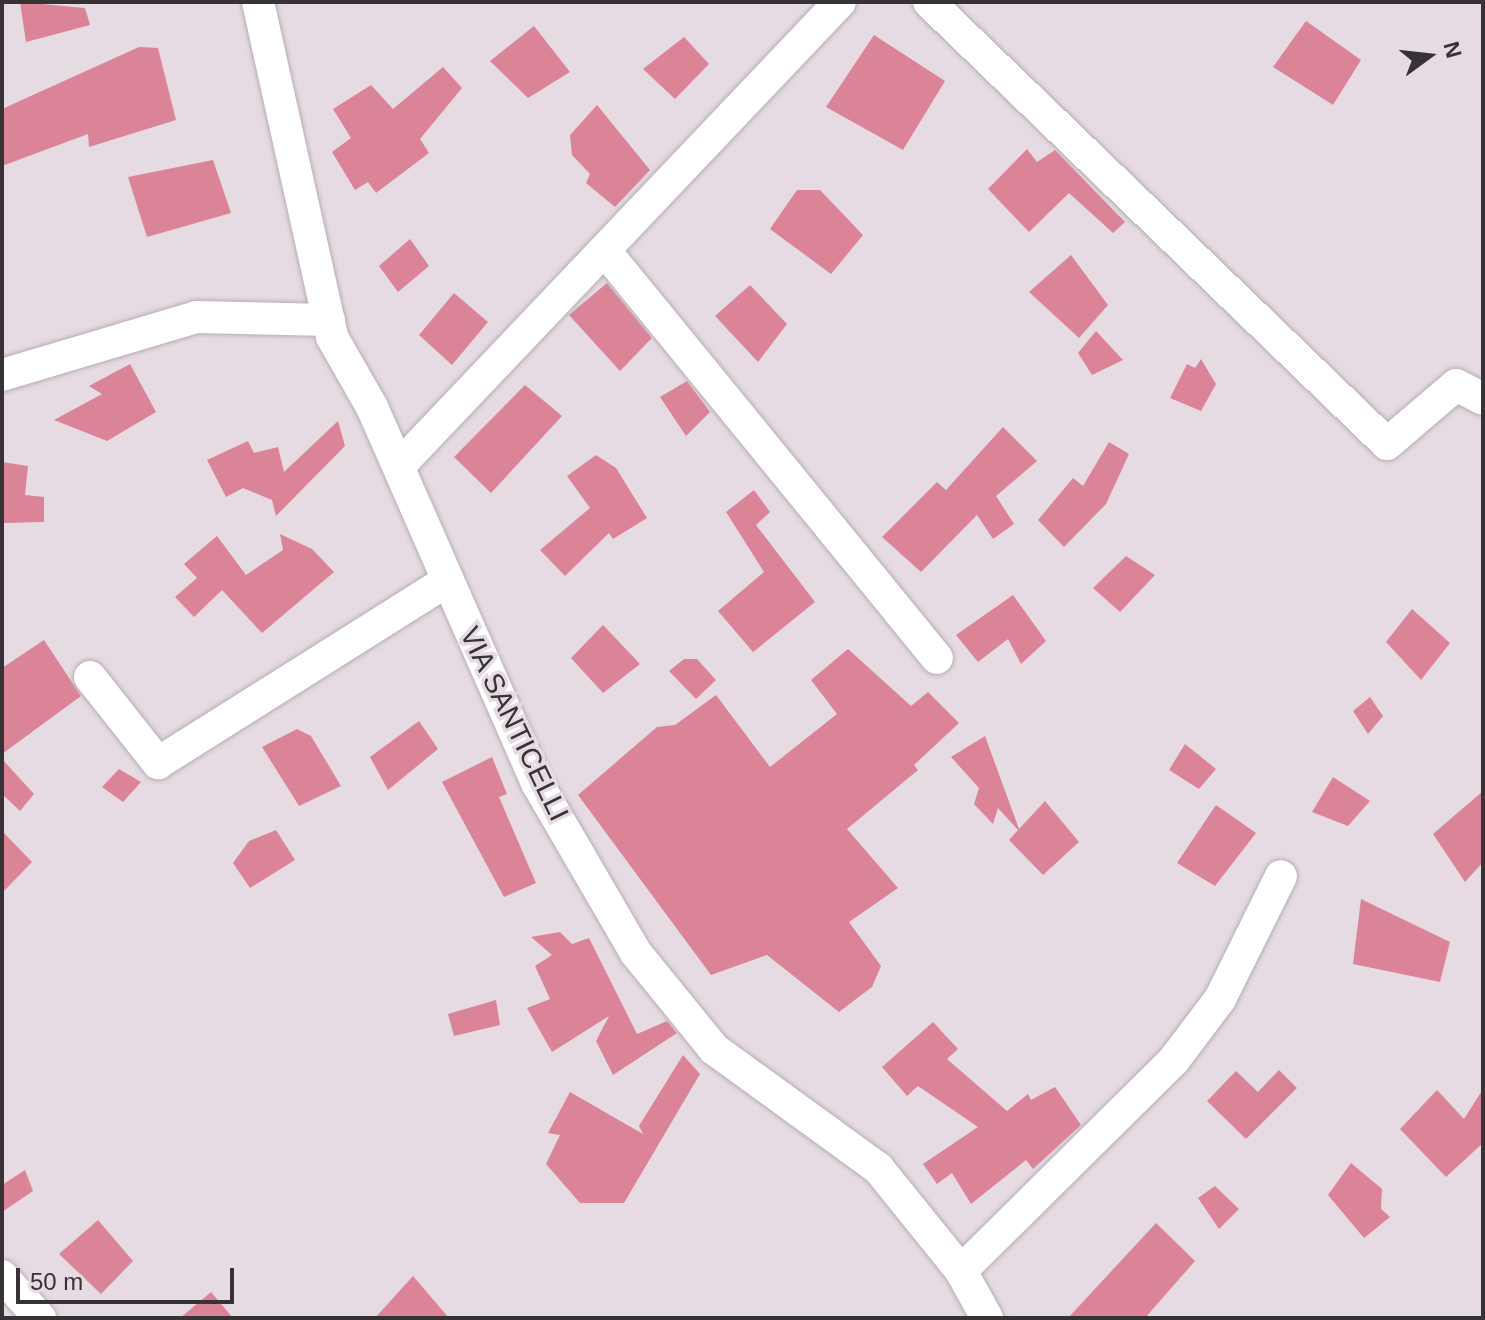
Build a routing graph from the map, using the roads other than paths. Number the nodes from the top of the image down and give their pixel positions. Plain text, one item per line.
1 (258, 2) edge
2 (840, 2) edge
3 (929, 2) edge
4 (605, 251) junction
5 (329, 320) junction
6 (2, 375) edge
7 (1483, 399) edge
8 (399, 466) junction
9 (447, 581) junction
10 (937, 658) dead end
11 (90, 677) dead end
12 (1281, 876) dead end
13 (961, 1271) junction
14 (2, 1276) edge
15 (40, 1318) edge
16 (987, 1318) edge

1 - 5 street, VIA SANTICELLI
2 - 4 street
3 - 7 street
4 - 8 street
4 - 10 street
5 - 6 street
5 - 8 street, VIA SANTICELLI
8 - 9 street, VIA SANTICELLI
9 - 11 street
9 - 13 street, VIA SANTICELLI
12 - 13 street
13 - 16 street, VIA SANTICELLI
14 - 15 street

